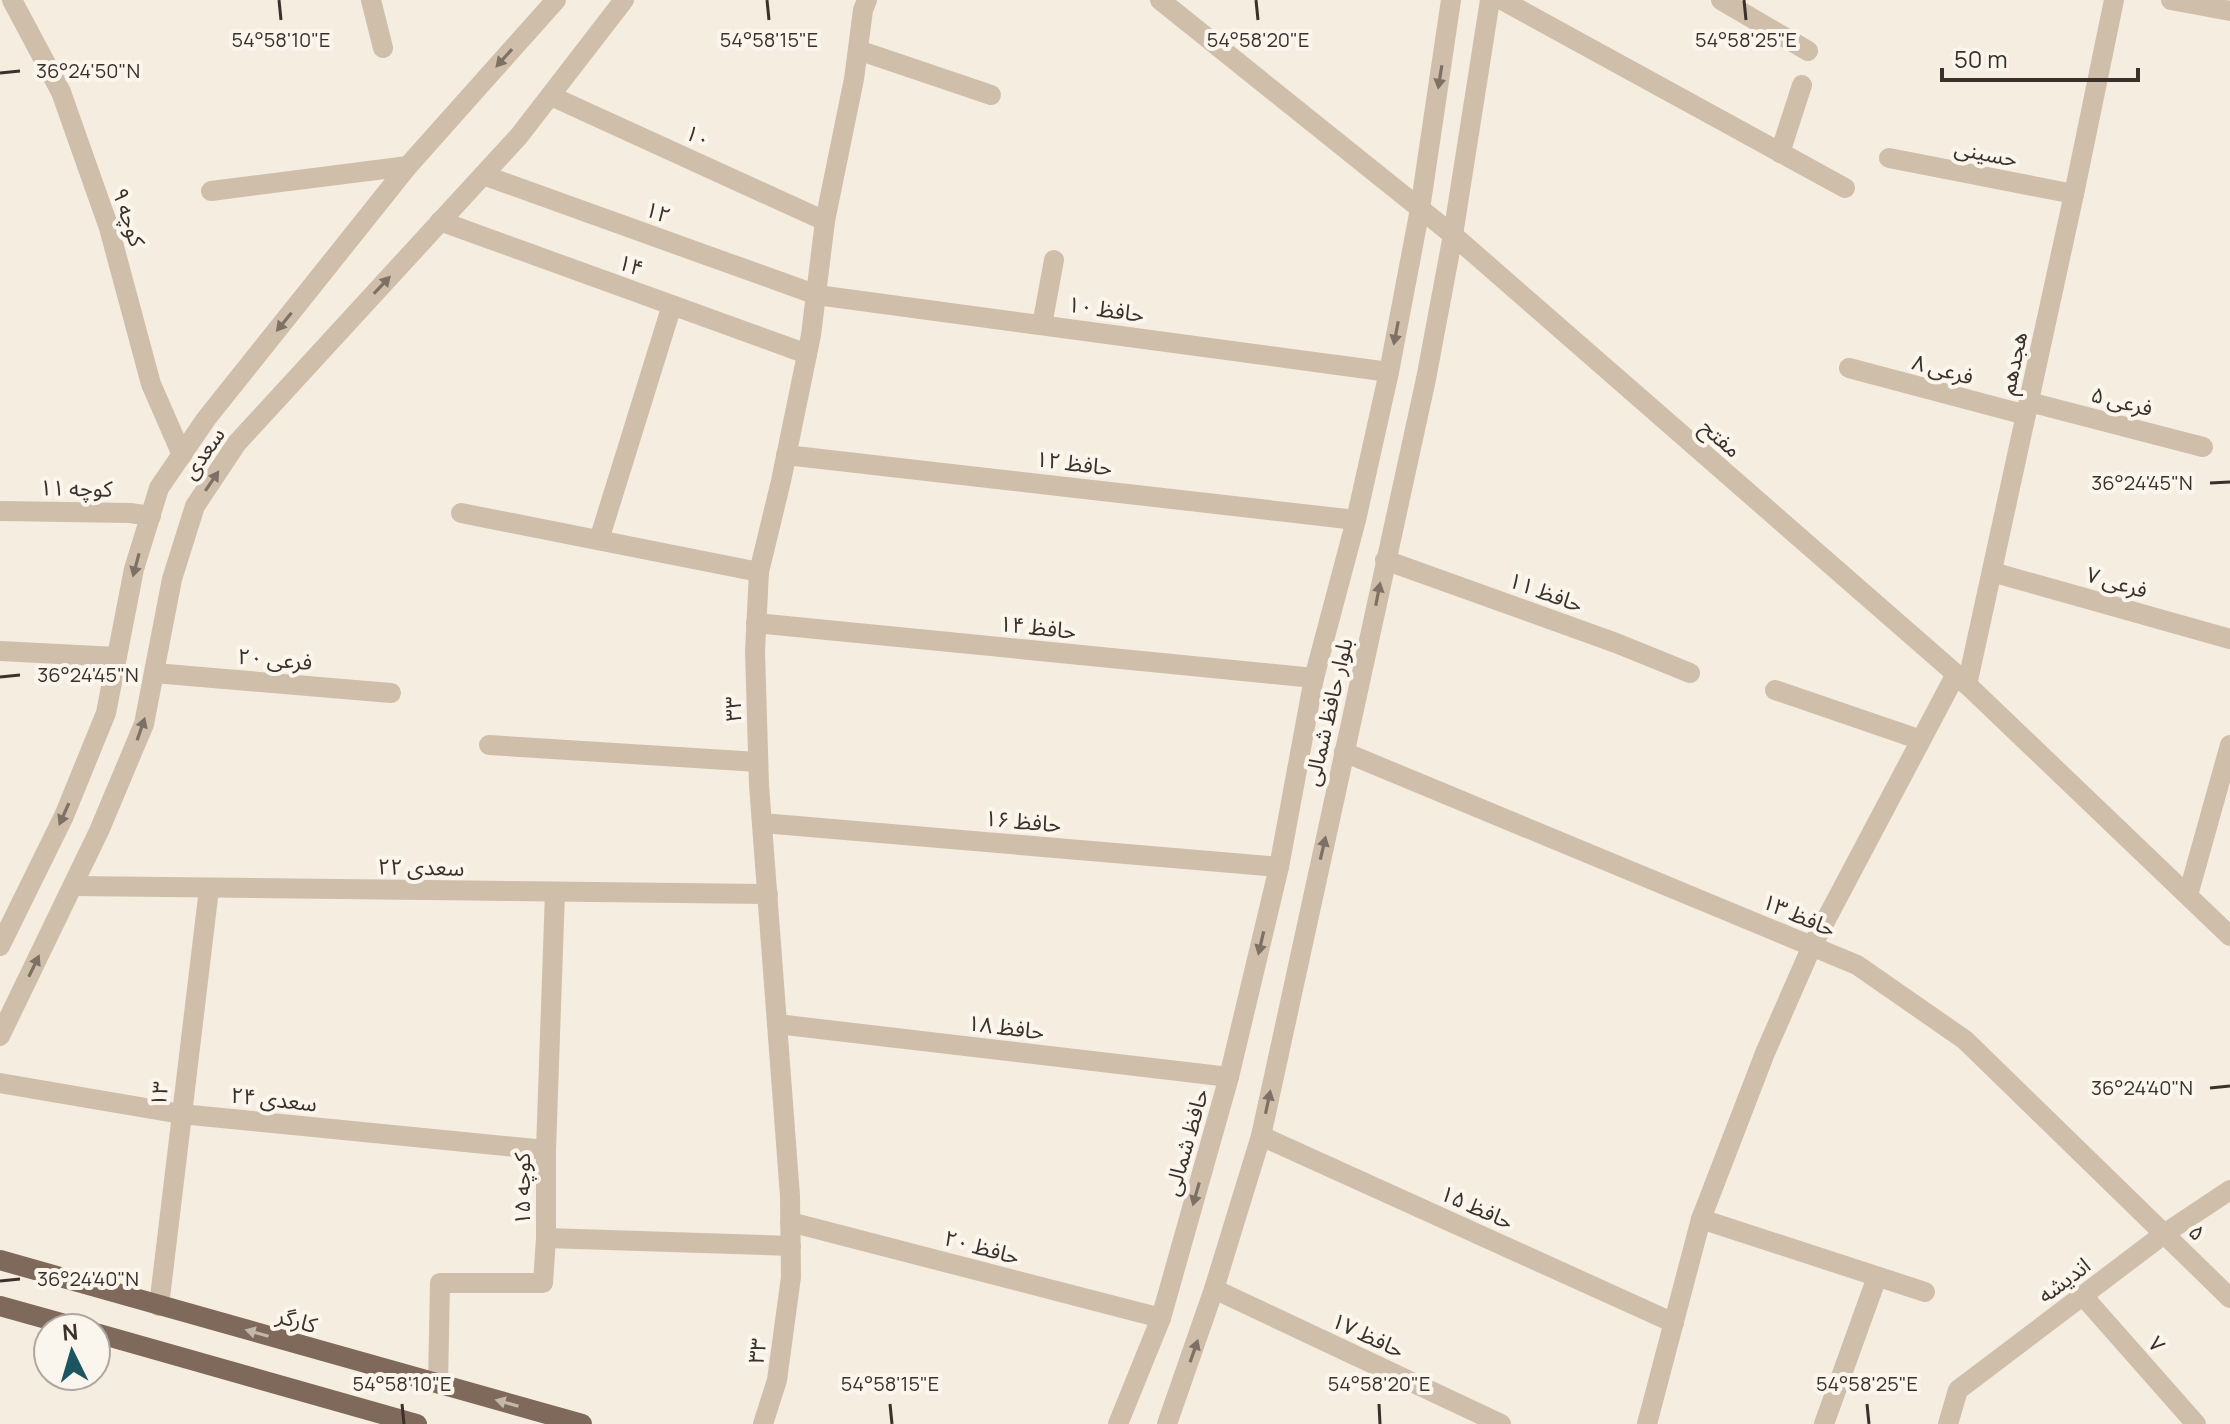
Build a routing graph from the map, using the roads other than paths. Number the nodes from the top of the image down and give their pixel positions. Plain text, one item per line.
1 (12, 0) edge
2 (371, 0) edge
3 (556, 0) edge
4 (624, 0) edge
5 (867, 0) edge
6 (1160, 0) edge
7 (1451, 0) edge
8 (1490, 0) edge
9 (1502, 0) edge
10 (1721, 0) edge
11 (2114, 0) edge
12 (2171, 0) edge
13 (2230, 11) edge
14 (383, 48) dead end
15 (858, 50) junction
16 (1808, 51) dead end
17 (1802, 85) dead end
18 (991, 95) dead end
19 (551, 96) junction
20 (1780, 153) junction
21 (1889, 158) dead end
22 (408, 166) junction
23 (483, 175) junction
24 (1845, 188) dead end
25 (211, 191) dead end
26 (2074, 194) junction
27 (1420, 209) junction
28 (440, 221) junction
29 (825, 221) junction
30 (1453, 235) junction
31 (1054, 260) dead end
32 (817, 295) junction
33 (672, 305) junction
34 (1042, 325) junction
35 (807, 354) junction
36 (1849, 368) dead end
37 (1389, 372) junction
38 (2027, 408) junction
39 (2203, 447) dead end
40 (182, 455) junction
41 (786, 455) junction
42 (0, 511) edge
43 (461, 513) dead end
44 (151, 516) junction
45 (1356, 520) junction
46 (599, 540) junction
47 (1385, 560) junction
48 (759, 572) junction
49 (1992, 572) junction
50 (756, 623) junction
51 (2230, 639) edge
52 (0, 651) edge
53 (117, 657) junction
54 (154, 673) junction
55 (1690, 673) dead end
56 (1314, 678) junction
57 (1961, 680) junction
58 (1775, 690) dead end
59 (391, 693) dead end
60 (1921, 740) junction
61 (489, 745) dead end
62 (2230, 745) edge
63 (1344, 752) junction
64 (758, 762) junction
65 (762, 823) junction
66 (1279, 867) junction
67 (73, 886) junction
68 (209, 889) junction
69 (555, 892) junction
70 (768, 894) junction
71 (2188, 895) junction
72 (2230, 936) edge
73 (0, 946) edge
74 (1812, 946) junction
75 (777, 1024) junction
76 (0, 1036) edge
77 (1229, 1077) junction
78 (0, 1083) edge
79 (181, 1114) junction
80 (1261, 1136) junction
81 (546, 1150) junction
82 (2230, 1190) edge
83 (1701, 1219) junction
84 (790, 1222) junction
85 (2164, 1234) junction
86 (546, 1238) junction
87 (791, 1246) junction
88 (0, 1260) edge
89 (1877, 1277) junction
90 (1214, 1289) junction
91 (1925, 1292) dead end
92 (2083, 1296) junction
93 (2230, 1298) edge
94 (0, 1306) edge
95 (159, 1306) junction
96 (32, 1315) edge
97 (1161, 1318) junction
98 (1674, 1323) junction
99 (112, 1338) edge
100 (438, 1384) junction
101 (417, 1424) edge
102 (582, 1424) edge
103 (763, 1424) edge
104 (1118, 1424) edge
105 (1167, 1424) edge
106 (1501, 1424) edge
107 (1647, 1424) edge
108 (1824, 1424) edge
109 (1948, 1424) edge
110 (2196, 1424) edge

1 - 40 street, کوچه ۹
2 - 14 street
3 -> 22 street, سعدی
4 - 19 street, سعدی
5 - 15 street, ۳۳
6 - 27 street, مفتح
7 -> 27 street, بلوار حافظ شمالی
8 - 30 street, بلوار حافظ شمالی
9 - 20 street
10 - 16 street
11 - 26 street, هجدهم
12 - 13 street
15 - 18 street
15 - 29 street, ۳۳
17 - 20 street
19 - 23 street, سعدی
19 - 29 street, ۱۰
20 - 24 street
21 - 26 street, حسینی
22 - 25 street
22 -> 40 street, سعدی
23 - 28 street, سعدی
23 - 32 street, ۱۲
26 - 38 street, هجدهم
27 - 30 street, مفتح
27 -> 37 street, بلوار حافظ شمالی
28 - 33 street, ۱۴
54 -> 28 street, سعدی
29 - 32 street, ۳۳
30 - 47 street, بلوار حافظ شمالی
30 - 57 street, مفتح
31 - 34 street
32 - 34 street, حافظ ۱۰
32 - 35 street, ۳۳
33 - 35 street, ۱۴
33 - 46 street
34 - 37 street, حافظ ۱۰
35 - 41 street, ۳۳
36 - 38 street, فرعی ۸
37 - 45 street, بلوار حافظ شمالی
38 - 39 street, فرعی ۵
38 - 49 street, هجدهم
40 - 44 street, سعدی
41 - 45 street, حافظ ۱۲
41 - 48 street, ۳۳
42 - 44 street, کوچه ۱۱
43 - 46 street
44 -> 53 street, سعدی
45 - 56 street, بلوار حافظ شمالی
46 - 48 street
47 - 55 street, حافظ ۱۱
63 -> 47 street, بلوار حافظ شمالی
48 - 50 street, ۳۳
49 - 51 street, فرعی ۷
49 - 57 street, هجدهم
50 - 56 street, حافظ ۱۴
50 - 64 street, ۳۳
52 - 53 street
53 -> 73 street, سعدی
54 - 59 street, فرعی ۲۰
67 -> 54 street, سعدی
56 - 66 street, بلوار حافظ شمالی
57 - 60 street, هجدهم
57 - 71 street, مفتح
58 - 60 street
60 - 74 street, هجدهم
61 - 64 street
62 - 71 street
63 - 74 street, حافظ ۱۳
80 -> 63 street, بلوار حافظ شمالی
64 - 65 street, ۳۳
65 - 66 street, حافظ ۱۶
65 - 70 street, ۳۳
66 -> 77 street, حافظ شمالی
67 - 68 street, سعدی ۲۲
76 -> 67 street, سعدی
68 - 69 street, سعدی ۲۲
68 - 79 street, ۱۳
69 - 70 street, سعدی ۲۲
69 - 81 street, کوچه ۱۵
70 - 75 street, ۳۳
71 - 72 street, مفتح
74 - 83 street, هجدهم
74 - 85 street, حافظ ۱۳
75 - 77 street, حافظ ۱۸
75 - 84 street, ۳۳
77 -> 97 street, حافظ شمالی
78 - 79 street, سعدی ۲۴
79 - 81 street, سعدی ۲۴
79 - 95 street, ۱۳
80 - 90 street, بلوار حافظ شمالی
80 - 98 street, حافظ ۱۵
81 - 86 street, کوچه ۱۵
82 - 85 street, اندیشه
83 - 89 street
83 - 98 street, هجدهم
84 - 87 street, ۳۳
84 - 97 street, حافظ ۲۰
85 - 92 street, اندیشه
85 - 93 street, ۵
86 - 87 street
86 - 100 street, کوچه ۱۵
87 - 103 street, ۳۳
88 - 95 main road, کارگر
89 - 91 street
89 - 108 street
105 -> 90 street, بلوار حافظ شمالی
90 - 106 street, حافظ ۱۷
92 - 109 street, اندیشه
92 - 110 street, ۷
94 - 96 main road
100 -> 95 main road, کارگر
97 - 104 street, حافظ شمالی
98 - 107 street, هجدهم
99 - 101 main road
102 -> 100 main road, کارگر

